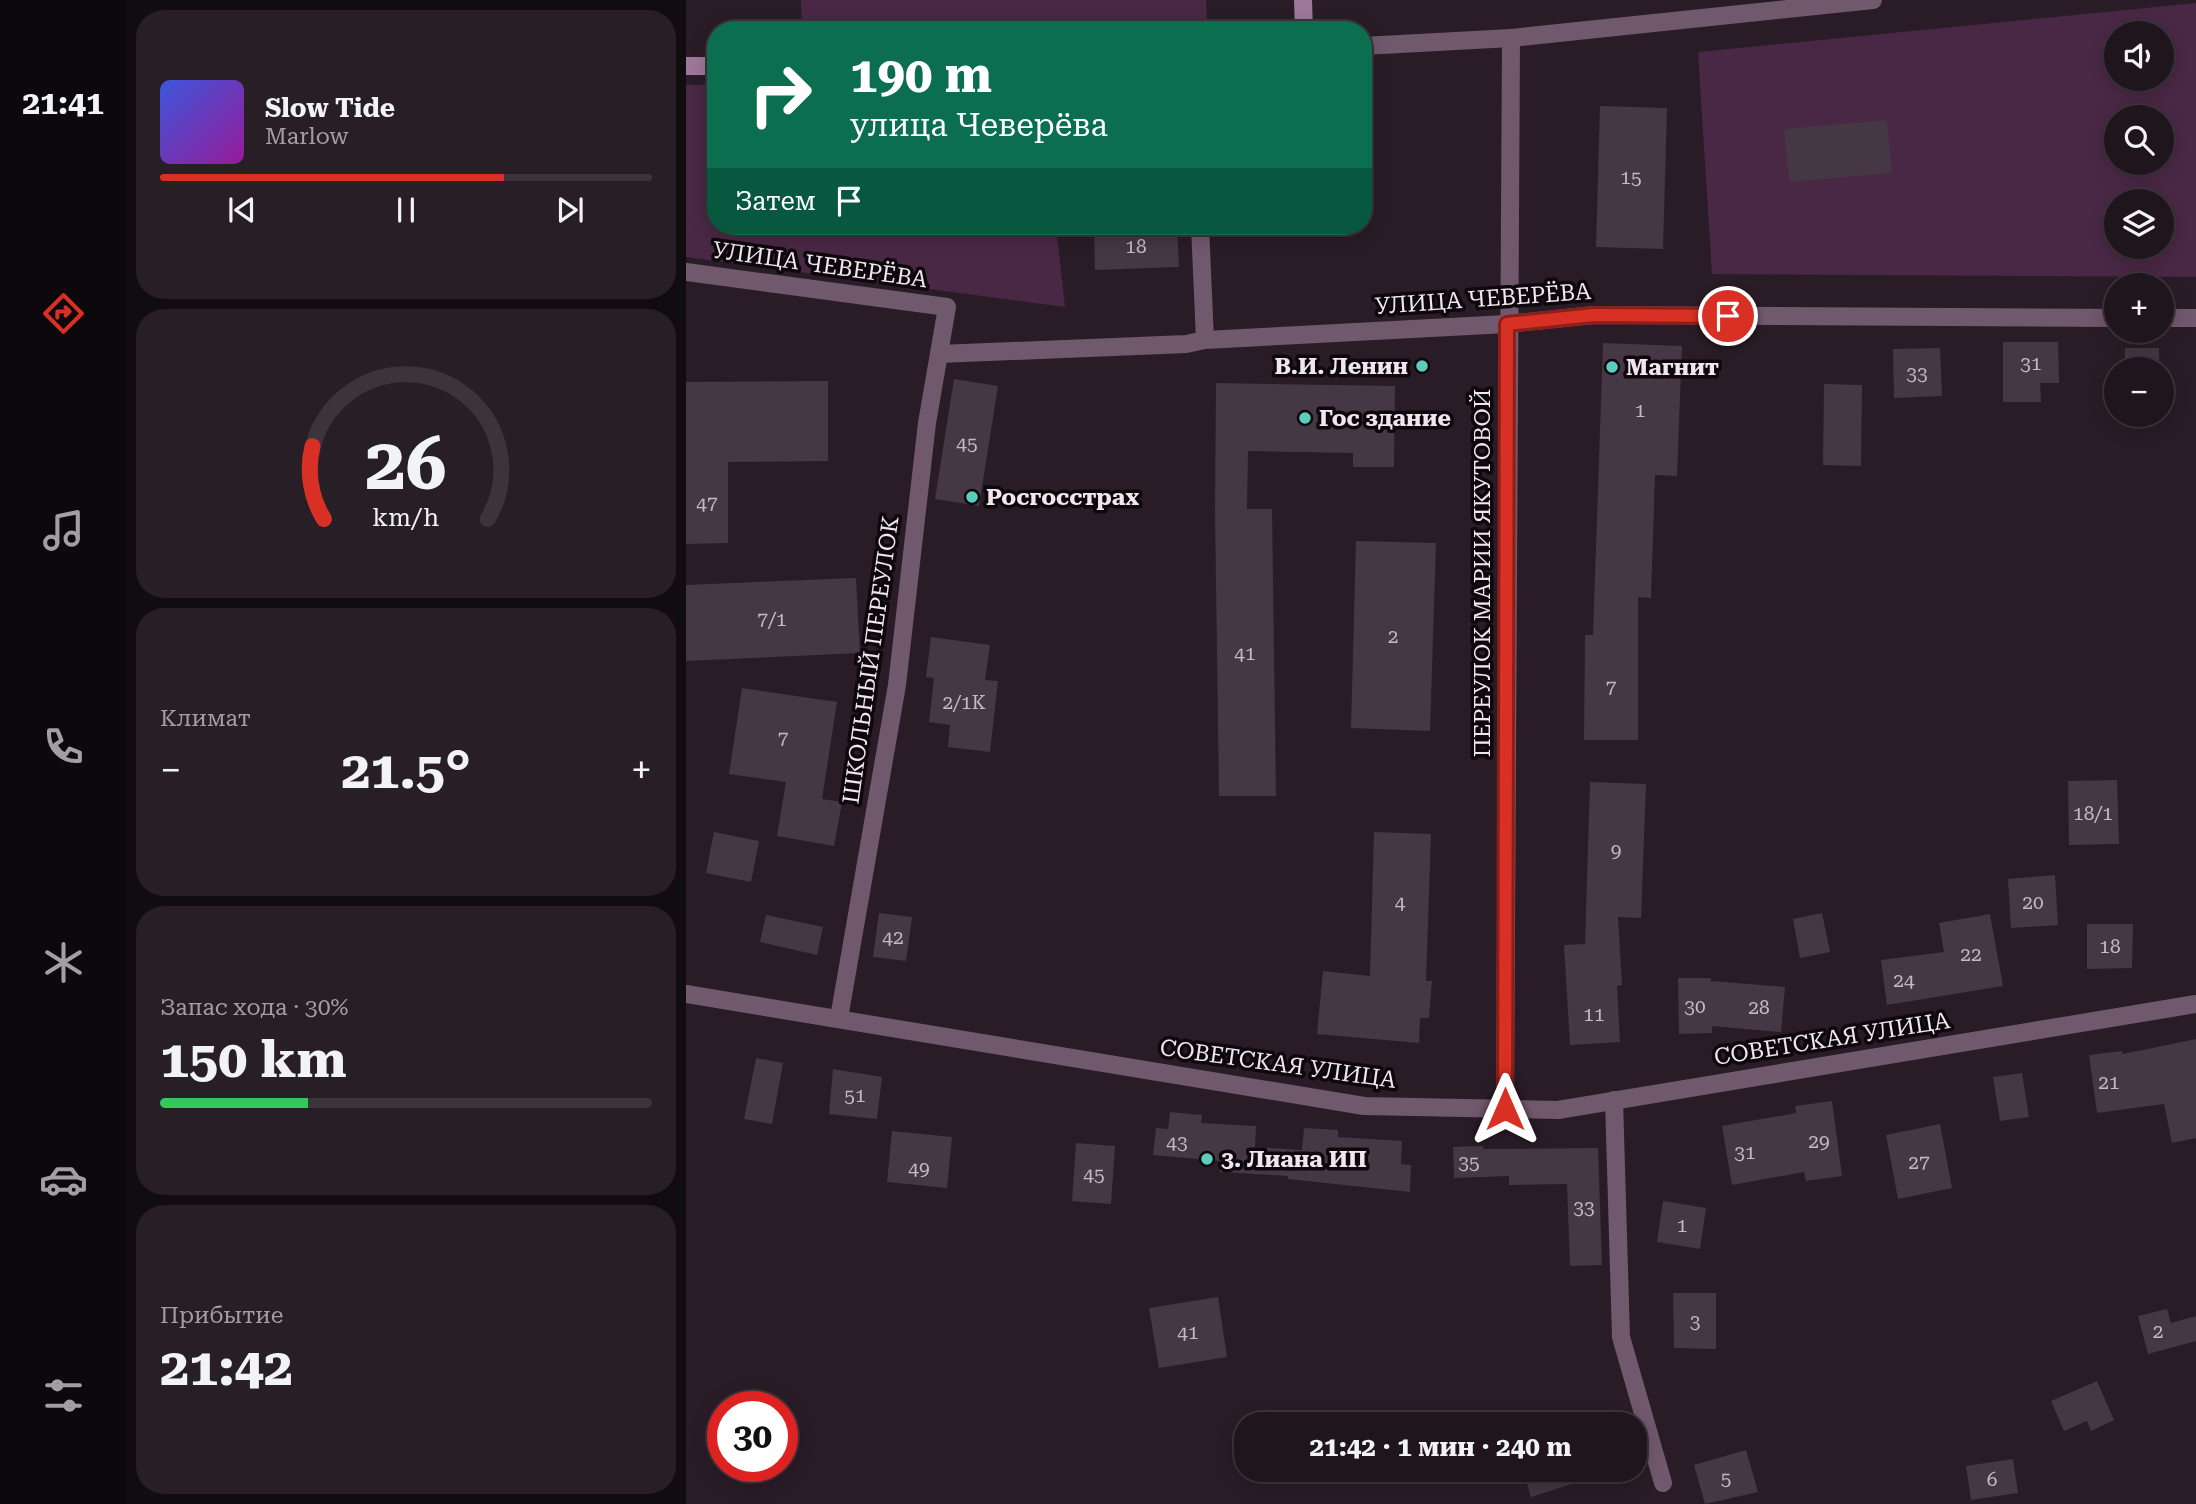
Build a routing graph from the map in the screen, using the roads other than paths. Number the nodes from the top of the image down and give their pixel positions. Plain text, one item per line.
1 (1303, 0) edge
2 (1873, 0) edge
3 (1304, 21) edge
4 (1511, 38) junction
5 (1372, 46) edge
6 (686, 66) edge
7 (707, 66) edge
8 (1200, 235) edge
9 (686, 272) edge
10 (947, 307) joint
11 (2104, 318) edge
12 (2174, 318) edge
13 (2196, 318) edge
14 (1507, 324) junction
15 (1205, 340) junction
16 (939, 354) junction
17 (686, 994) edge
18 (2196, 1004) edge
19 (839, 1018) junction
20 (1614, 1100) junction
21 (1505, 1109) junction
22 (1663, 1483) dead end

1 - 3 main road
2 - 4 street
4 - 5 street
4 - 14 street, ПЕРЕУЛОК МАРИИ ЯКУТОВОЙ
6 - 7 main road
8 - 15 street
9 - 10 street, УЛИЦА ЧЕВЕРЁВА
10 - 16 street, ШКОЛЬНЫЙ ПЕРЕУЛОК
11 - 14 street, УЛИЦА ЧЕВЕРЁВА
12 - 13 street
14 - 15 street, УЛИЦА ЧЕВЕРЁВА
14 - 21 street, ПЕРЕУЛОК МАРИИ ЯКУТОВОЙ
15 - 16 street, УЛИЦА ЧЕВЕРЁВА
16 - 19 street, ШКОЛЬНЫЙ ПЕРЕУЛОК
17 - 19 street, СОВЕТСКАЯ УЛИЦА
18 - 20 street, СОВЕТСКАЯ УЛИЦА
19 - 21 street, СОВЕТСКАЯ УЛИЦА
20 - 21 street, СОВЕТСКАЯ УЛИЦА
20 - 22 street

